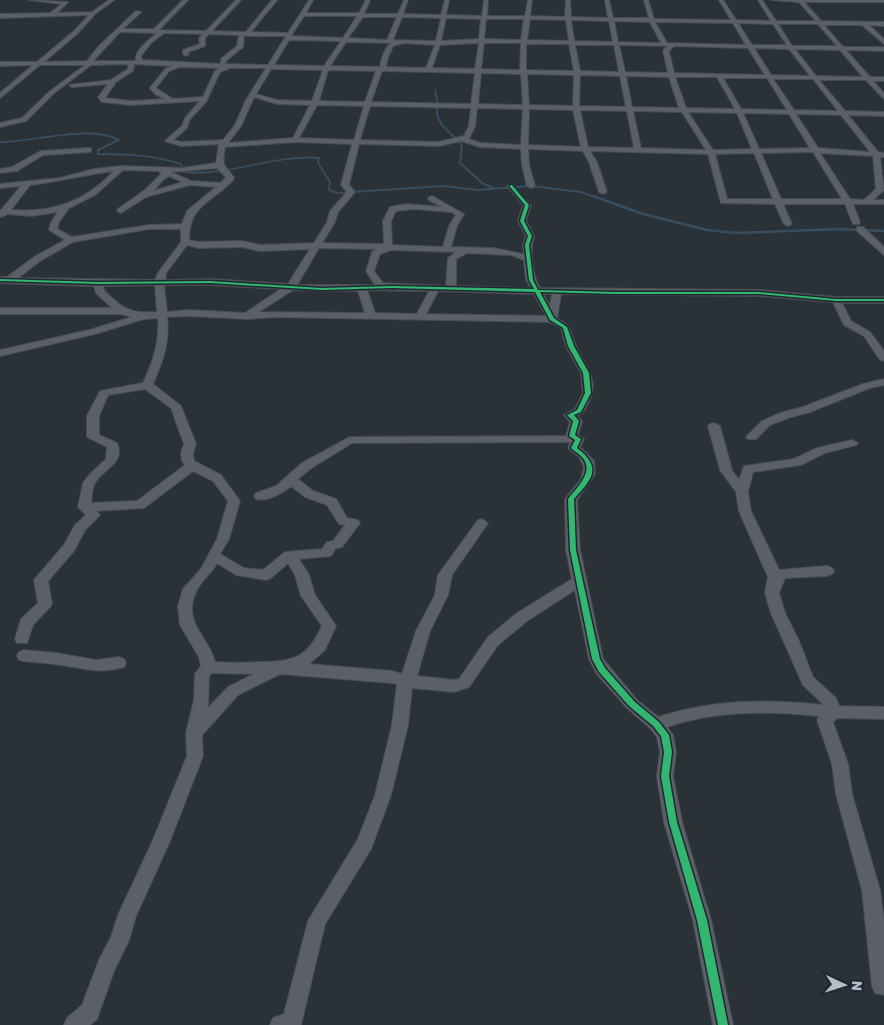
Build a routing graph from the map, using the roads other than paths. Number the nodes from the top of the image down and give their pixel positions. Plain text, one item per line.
1 (31, 0) edge
2 (112, 0) edge
3 (186, 0) edge
4 (239, 0) edge
5 (275, 0) edge
6 (311, 0) edge
7 (368, 0) edge
8 (406, 0) edge
9 (447, 0) edge
10 (486, 0) edge
11 (530, 0) edge
12 (568, 0) edge
13 (607, 0) edge
14 (646, 0) edge
15 (721, 0) edge
16 (760, 0) edge
17 (773, 0) edge
18 (800, 0) edge
19 (840, 0) edge
20 (68, 2) edge
21 (883, 2) edge
22 (138, 12) dead end
23 (93, 13) junction
24 (52, 14) junction
25 (302, 14) junction
26 (361, 15) junction
27 (0, 16) edge
28 (399, 16) junction
29 (442, 17) junction
30 (483, 18) junction
31 (527, 18) junction
32 (568, 19) junction
33 (610, 20) junction
34 (652, 20) junction
35 (735, 22) junction
36 (775, 22) junction
37 (819, 23) junction
38 (864, 24) junction
39 (884, 24) edge
40 (118, 30) junction
41 (156, 30) junction
42 (163, 31) junction
43 (206, 33) junction
44 (244, 34) junction
45 (289, 37) junction
46 (345, 39) junction
47 (272, 40) junction
48 (390, 40) junction
49 (260, 41) dead end
50 (407, 41) junction
51 (480, 41) junction
52 (525, 42) junction
53 (884, 42) edge
54 (249, 43) dead end
55 (438, 43) junction
56 (573, 43) junction
57 (616, 44) junction
58 (284, 45) junction
59 (669, 45) junction
60 (240, 46) junction
61 (752, 47) junction
62 (791, 48) junction
63 (843, 48) junction
64 (884, 49) edge
65 (186, 54) dead end
66 (128, 62) junction
67 (139, 62) junction
68 (87, 63) junction
69 (0, 64) edge
70 (40, 64) junction
71 (179, 65) junction
72 (222, 66) junction
73 (239, 66) junction
74 (270, 67) junction
75 (326, 68) junction
76 (381, 69) junction
77 (428, 70) junction
78 (478, 71) junction
79 (524, 72) junction
80 (577, 73) junction
81 (621, 74) junction
82 (671, 75) junction
83 (720, 77) junction
84 (768, 78) junction
85 (817, 78) junction
86 (868, 79) junction
87 (884, 79) edge
88 (113, 82) junction
89 (72, 85) dead end
90 (252, 95) junction
91 (0, 96) edge
92 (884, 97) edge
93 (171, 99) junction
94 (205, 99) junction
95 (315, 102) junction
96 (366, 103) junction
97 (473, 104) junction
98 (526, 105) junction
99 (576, 107) junction
100 (630, 109) junction
101 (683, 109) junction
102 (739, 111) junction
103 (792, 112) junction
104 (842, 113) junction
105 (884, 114) edge
106 (0, 125) edge
107 (463, 139) junction
108 (295, 140) junction
109 (355, 142) junction
110 (222, 147) junction
111 (526, 147) junction
112 (585, 148) junction
113 (638, 149) junction
114 (88, 150) dead end
115 (814, 150) junction
116 (757, 151) junction
117 (711, 152) junction
118 (880, 155) edge
119 (220, 165) junction
120 (121, 168) junction
121 (157, 168) junction
122 (0, 171) edge
123 (167, 174) junction
124 (190, 182) junction
125 (27, 184) junction
126 (221, 185) junction
127 (0, 186) edge
128 (511, 186) dead end
129 (531, 186) dead end
130 (603, 192) dead end
131 (145, 195) junction
132 (432, 198) dead end
133 (866, 201) junction
134 (779, 202) junction
135 (848, 202) junction
136 (884, 202) edge
137 (65, 208) junction
138 (121, 210) dead end
139 (453, 210) junction
140 (2, 214) edge
141 (788, 224) dead end
142 (185, 226) junction
143 (71, 240) junction
144 (185, 242) junction
145 (316, 245) junction
146 (388, 248) junction
147 (446, 250) junction
148 (464, 251) junction
149 (884, 252) edge
150 (527, 258) junction
151 (5, 280) edge
152 (98, 283) junction
153 (159, 283) junction
154 (291, 287) junction
155 (392, 287) junction
156 (436, 287) junction
157 (451, 288) junction
158 (362, 289) junction
159 (537, 290) junction
160 (558, 290) junction
161 (836, 300) junction
162 (884, 300) edge
163 (0, 311) edge
164 (120, 311) junction
165 (162, 315) junction
166 (142, 316) junction
167 (247, 316) junction
168 (371, 316) junction
169 (420, 317) junction
170 (552, 318) junction
171 (0, 353) edge
172 (884, 358) edge
173 (884, 382) edge
174 (147, 385) junction
175 (714, 426) dead end
176 (752, 437) dead end
177 (578, 439) junction
178 (852, 443) dead end
179 (192, 466) junction
180 (291, 480) junction
181 (742, 492) junction
182 (260, 496) dead end
183 (84, 507) junction
184 (482, 523) dead end
185 (212, 555) junction
186 (290, 555) junction
187 (827, 570) dead end
188 (579, 581) junction
189 (772, 588) junction
190 (22, 639) dead end
191 (24, 656) dead end
192 (119, 664) dead end
193 (208, 666) junction
194 (278, 669) junction
195 (405, 681) junction
196 (833, 713) junction
197 (884, 713) edge
198 (656, 724) junction
199 (194, 733) junction
200 (882, 986) dead end
201 (74, 1025) edge
202 (280, 1025) edge
203 (723, 1025) edge

1 - 20 street
2 - 23 street
3 - 41 street
4 - 43 street
5 - 44 street
6 - 25 street
7 - 26 street
8 - 28 street
9 - 29 street
10 - 30 street
11 - 31 street
12 - 32 street
13 - 33 street
14 - 34 street
15 - 35 street
16 - 36 street
17 - 18 street
18 - 19 street
18 - 37 street
19 - 21 street
20 - 24 street
22 - 40 street
23 - 24 street
23 - 70 street
24 - 27 street
25 - 26 street
25 - 45 street
26 - 28 street
26 - 46 street
28 - 29 street
28 - 48 street
29 - 30 street
29 - 55 street
30 - 31 street
30 - 51 street
31 - 32 street
31 - 52 street
32 - 33 street
32 - 56 street
33 - 34 street
33 - 57 street
34 - 35 street
34 - 59 street
35 - 36 street
35 - 61 street
36 - 37 street
36 - 62 street
37 - 38 street
37 - 63 street
38 - 39 street
38 - 53 street
40 - 41 street
40 - 68 street
41 - 42 street
42 - 43 street
42 - 67 street
43 - 44 street
43 - 65 street
44 - 45 street
44 - 47 street
44 - 60 street
45 - 46 street
45 - 58 street
46 - 48 street
46 - 75 street
47 - 49 street
47 - 58 street
48 - 50 street
50 - 55 street
50 - 76 street
51 - 52 street
51 - 55 street
51 - 78 street
52 - 56 street
52 - 79 street
54 - 60 street
55 - 77 street
56 - 57 street
56 - 80 street
57 - 59 street
57 - 81 street
58 - 74 street
59 - 61 street
59 - 82 street
60 - 72 street
61 - 62 street
61 - 84 street
62 - 63 street
62 - 85 street
63 - 64 street
63 - 86 street
66 - 67 street
66 - 68 street
66 - 88 street
67 - 71 street
68 - 70 street
68 - 106 street
69 - 70 street
70 - 91 street
71 - 72 street
71 - 93 street
72 - 73 street
73 - 74 street
73 - 94 street
74 - 75 street
74 - 90 street
75 - 76 street
75 - 95 street
76 - 77 street
76 - 96 street
77 - 78 street
78 - 79 street
78 - 97 street
79 - 80 street
79 - 98 street
80 - 81 street
80 - 99 street
81 - 82 street
81 - 100 street
82 - 83 street
82 - 101 street
83 - 84 street
83 - 102 street
84 - 85 street
84 - 103 street
85 - 86 street
85 - 104 street
86 - 87 street
86 - 92 street
88 - 89 street
88 - 93 street
90 - 95 street
90 - 110 street
93 - 94 street
94 - 110 street
95 - 96 street
95 - 108 street
96 - 97 street
96 - 109 street
97 - 98 street
97 - 107 street
98 - 99 street
98 - 111 street
99 - 100 street
99 - 112 street
100 - 101 street
100 - 113 street
101 - 102 street
101 - 117 street
102 - 103 street
102 - 116 street
103 - 104 street
103 - 115 street
104 - 105 street
104 - 118 street
107 - 109 street
107 - 111 street
108 - 109 street
108 - 110 street
109 - 145 street
110 - 119 street
111 - 112 street
111 - 129 street
112 - 113 street
112 - 130 street
113 - 117 street
114 - 122 street
115 - 116 street
115 - 118 street
115 - 135 street
116 - 117 street
116 - 134 street
117 - 134 street
118 - 133 street
119 - 121 street
119 - 126 street
120 - 121 street
120 - 125 street
120 - 137 street
121 - 123 street
123 - 124 street
123 - 131 street
124 - 126 street
124 - 131 street
125 - 127 street
125 - 140 street
126 - 142 street
128 - 150 street
131 - 138 street
132 - 139 street
133 - 135 street
133 - 136 street
134 - 135 street
134 - 141 street
135 - 149 street
137 - 140 street
137 - 143 street
139 - 146 street
139 - 147 street
142 - 143 street
142 - 144 street
143 - 151 street
144 - 145 street
144 - 153 street
145 - 146 street
145 - 154 street
146 - 147 street
146 - 155 street
147 - 148 street
148 - 150 street
148 - 157 street
150 - 159 street
151 - 152 street
152 - 153 street
152 - 164 street
153 - 154 street
153 - 165 street
154 - 158 street
154 - 167 street
155 - 156 street
155 - 158 street
156 - 157 street
156 - 169 street
157 - 159 street
158 - 168 street
159 - 160 street
159 - 170 street
160 - 161 street
160 - 170 street
161 - 162 street
161 - 172 street
163 - 164 street
164 - 166 street
165 - 166 street
165 - 167 street
165 - 174 street
166 - 171 street
167 - 168 street
168 - 169 street
169 - 170 street
170 - 177 street
173 - 176 street
174 - 179 street
174 - 183 street
175 - 181 street
177 - 180 street
177 - 188 street
178 - 181 street
179 - 183 street
179 - 185 street
180 - 182 street
180 - 186 street
181 - 189 street
183 - 190 street
184 - 195 street
185 - 186 street
185 - 193 street
186 - 194 street
187 - 189 street
188 - 195 street
188 - 198 street
189 - 196 street
191 - 192 street
193 - 194 street
193 - 199 street
194 - 195 street
194 - 199 street
195 - 202 street
196 - 197 street
196 - 198 street
196 - 200 street
198 - 203 street
199 - 201 street

